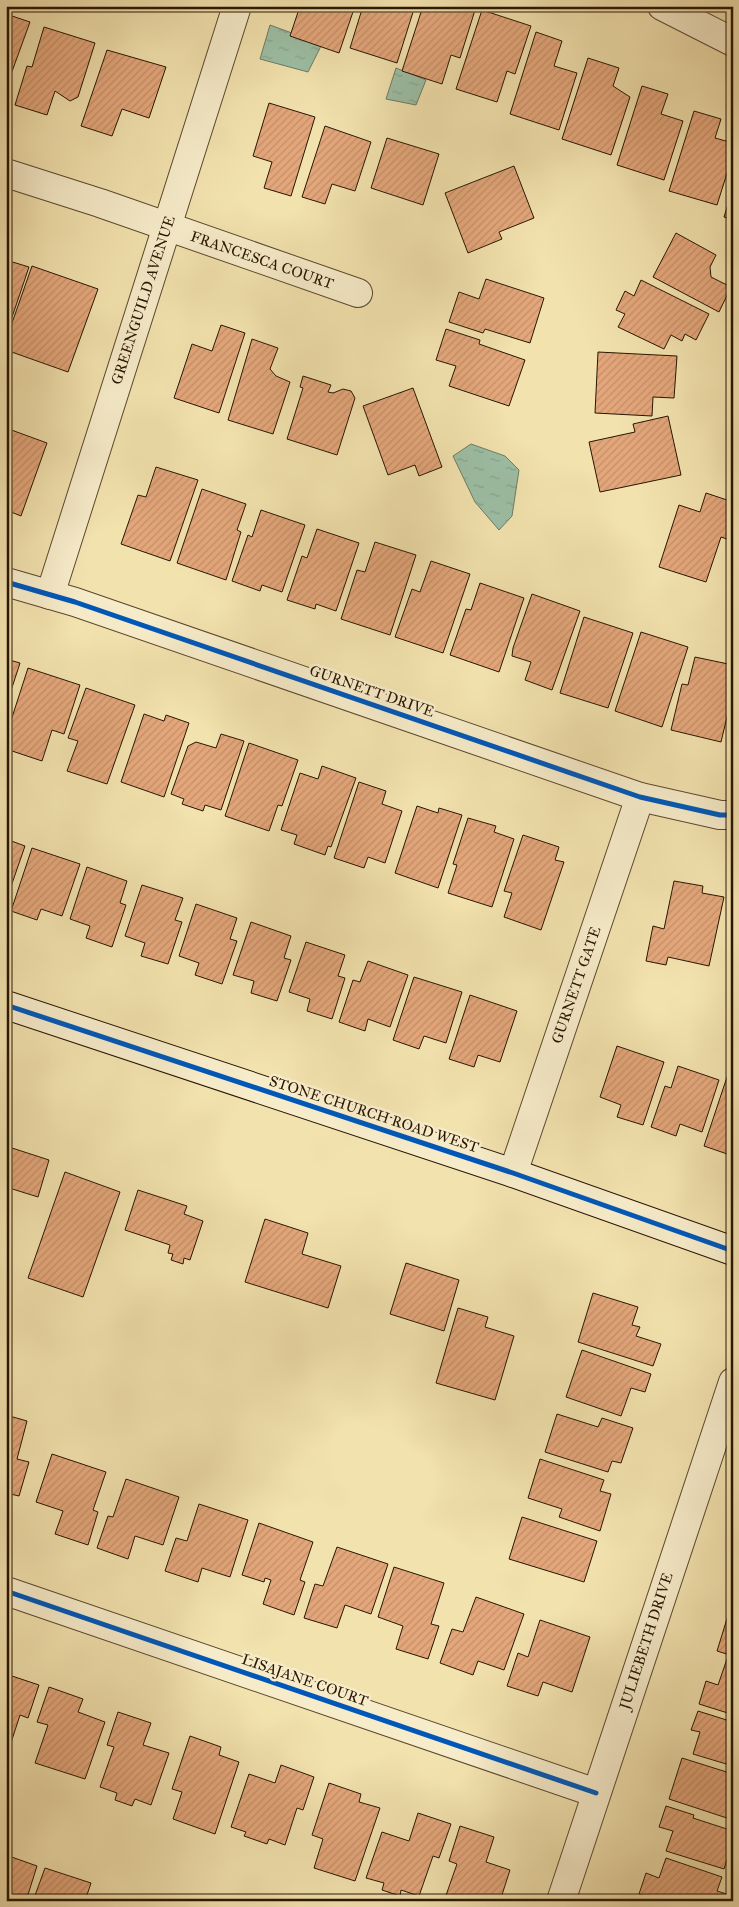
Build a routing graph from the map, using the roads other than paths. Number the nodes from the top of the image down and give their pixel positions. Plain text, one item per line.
1 (237, 6) edge
2 (662, 6) edge
3 (733, 42) edge
4 (6, 173) edge
5 (166, 227) junction
6 (358, 293) dead end
7 (6, 582) edge
8 (50, 595) junction
9 (640, 796) junction
10 (733, 816) edge
11 (6, 1005) edge
12 (513, 1173) junction
13 (733, 1251) edge
14 (733, 1382) edge
15 (6, 1591) edge
16 (596, 1793) junction
17 (561, 1901) edge

1 - 5 street, GREENGUILD AVENUE
2 - 3 street
4 - 5 street, FRANCESCA COURT
5 - 6 street, FRANCESCA COURT
5 - 8 street, GREENGUILD AVENUE
7 - 8 street, GURNETT DRIVE
8 - 9 street, GURNETT DRIVE
9 - 10 street, GURNETT DRIVE
9 - 12 street, GURNETT GATE
11 - 12 street, STONE CHURCH ROAD WEST
12 - 13 street, STONE CHURCH ROAD WEST
14 - 16 street, JULIEBETH DRIVE
15 - 16 street, LISAJANE COURT
16 - 17 street, JULIEBETH DRIVE

